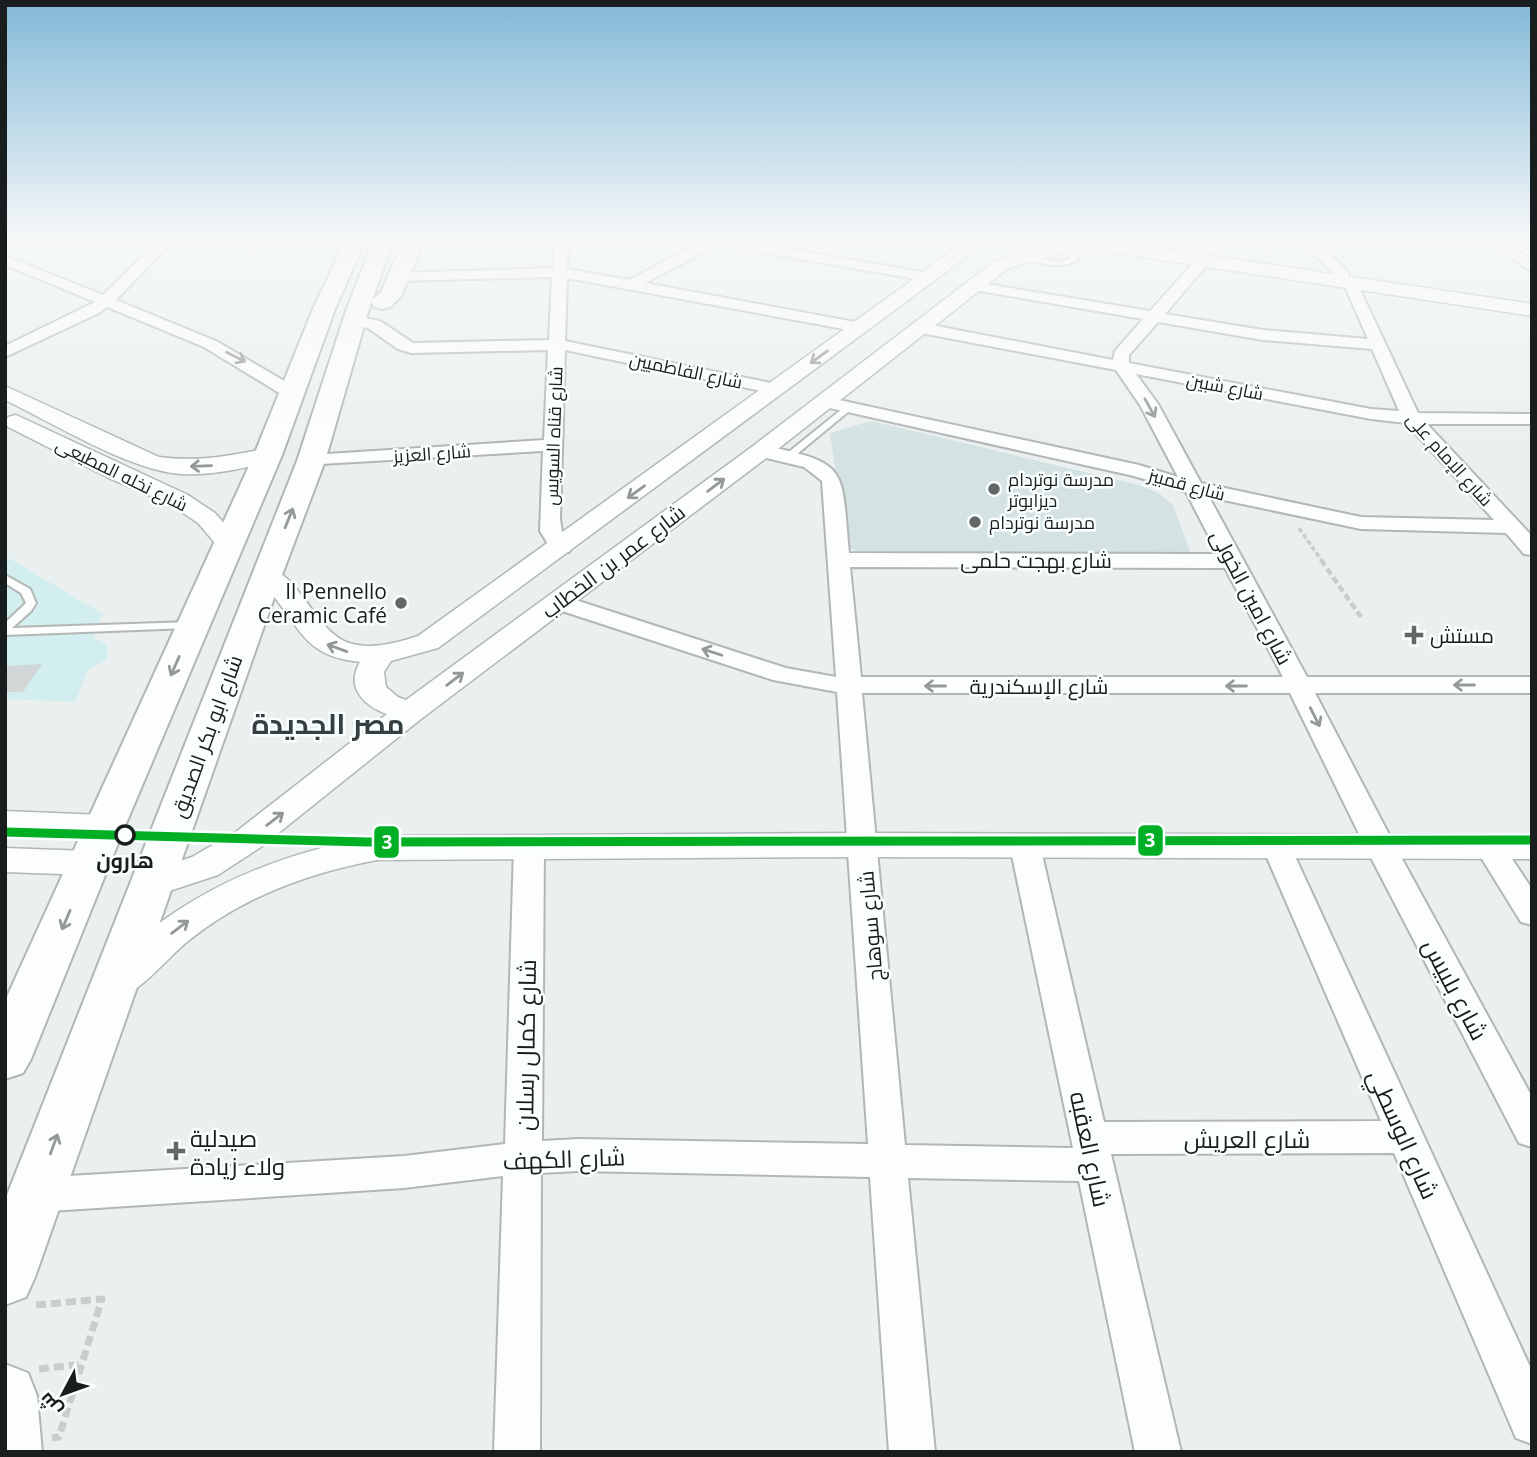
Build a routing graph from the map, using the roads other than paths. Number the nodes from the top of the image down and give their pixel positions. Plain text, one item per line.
1 (98, 307) edge
2 (118, 307) edge
3 (333, 307) edge
4 (336, 307) edge
5 (350, 307) edge
6 (559, 307) edge
7 (754, 307) edge
8 (887, 307) edge
9 (947, 307) edge
10 (1096, 307) edge
11 (1163, 307) edge
12 (1360, 307) edge
13 (1515, 307) edge
14 (1532, 310) edge
15 (1154, 317) junction
16 (860, 327) junction
17 (920, 328) junction
18 (557, 344) junction
19 (1378, 345) junction
20 (5, 352) edge
21 (1121, 366) junction
22 (776, 389) junction
23 (5, 392) edge
24 (292, 393) junction
25 (838, 405) junction
26 (5, 416) edge
27 (1411, 418) junction
28 (1532, 419) edge
29 (553, 445) junction
30 (775, 454) junction
31 (268, 455) junction
32 (311, 461) junction
33 (1193, 487) junction
34 (1511, 527) junction
35 (229, 544) junction
36 (561, 547) junction
37 (1532, 549) edge
38 (839, 560) junction
39 (1232, 561) junction
40 (266, 575) junction
41 (5, 578) edge
42 (558, 602) junction
43 (194, 625) junction
44 (5, 631) edge
45 (381, 653) junction
46 (1299, 685) junction
47 (1532, 685) edge
48 (850, 686) junction
49 (410, 712) junction
50 (5, 822) edge
51 (104, 826) junction
52 (863, 845) junction
53 (1025, 846) junction
54 (1277, 846) junction
55 (1380, 846) junction
56 (1489, 846) junction
57 (1532, 847) edge
58 (529, 848) junction
59 (5, 860) edge
60 (88, 863) junction
61 (151, 884) junction
62 (1532, 914) edge
63 (112, 990) junction
64 (5, 1059) edge
65 (1532, 1132) edge
66 (1406, 1137) junction
67 (1092, 1152) junction
68 (523, 1158) junction
69 (889, 1161) junction
70 (35, 1195) junction
71 (5, 1277) edge
72 (18, 1383) edge
73 (1532, 1422) edge
74 (34, 1444) edge
75 (517, 1452) edge
76 (912, 1452) edge
77 (1158, 1452) edge

1 - 20 street
2 -> 24 street
3 - 24 main road, شارع ابو بكر الصديق
4 - 32 main road, شارع ابو بكر الصديق
5 - 18 street, شارع الفاطميين
6 - 18 street, شارع قناه السويس
7 - 16 street
8 - 16 street, شارع عمر بن الخطاب
9 - 17 street, شارع عمر بن الخطاب
10 - 15 street
11 - 15 street
12 - 19 street, شارع الإمام على
13 - 14 main road
15 - 19 street
15 - 21 street
16 -> 22 street, شارع عمر بن الخطاب
17 - 21 street, شارع شبين
17 - 25 street, شارع عمر بن الخطاب
18 - 22 street, شارع الفاطميين
18 - 29 street, شارع قناه السويس
19 - 27 street, شارع الإمام على
21 - 27 street, شارع شبين
21 -> 33 street, شارع امين الخولى
22 -> 36 street, شارع عمر بن الخطاب
31 -> 23 street, شارع نخله المطيعى
24 - 31 main road, شارع ابو بكر الصديق
25 - 30 street, شارع عمر بن الخطاب
25 - 33 street, شارع قمبيز
26 - 35 street, شارع نخله المطيعى
27 - 28 street, شارع شبين
27 - 34 street, شارع الإمام على
29 - 32 street, شارع العزيز
29 - 36 street, شارع قناه السويس
30 - 38 street, شارع سوهاج
42 -> 30 street, شارع عمر بن الخطاب
31 - 35 main road, شارع ابو بكر الصديق
40 -> 32 main road, شارع ابو بكر الصديق
33 - 34 street, شارع قمبيز
33 - 39 street, شارع امين الخولى
34 - 37 street, شارع الإمام على
35 - 43 main road, شارع ابو بكر الصديق
36 - 45 street, شارع عمر بن الخطاب
38 - 39 street, شارع بهجت حلمى
38 - 48 street, شارع سوهاج
39 - 46 street, شارع امين الخولى
45 -> 40 street, شارع عمر بن الخطاب
40 - 61 main road, شارع ابو بكر الصديق
41 - 44 lane
48 -> 42 street, شارع الإسكندرية
49 -> 42 street, شارع عمر بن الخطاب
43 - 44 lane
43 -> 51 main road, شارع ابو بكر الصديق
45 - 49 street
47 -> 46 street, شارع الإسكندرية
46 -> 48 street, شارع الإسكندرية
46 -> 55 street, شارع امين الخولى
48 - 52 street, شارع سوهاج
61 -> 49 street, شارع عمر بن الخطاب
50 - 51 street
51 - 60 main road, شارع ابو بكر الصديق
52 - 53 street
52 - 58 street
52 - 69 street, شارع سوهاج
53 - 54 street
53 - 67 street, شارع العقبه
54 - 55 street
54 - 66 street, شارع الوسطي
55 - 56 street
55 - 65 street, شارع بلبيس
56 - 57 street
56 - 62 street
63 -> 58 street
58 - 68 street, شارع كمال رسلان
59 - 60 street
60 -> 64 main road, شارع ابو بكر الصديق
61 - 63 main road, شارع ابو بكر الصديق
70 -> 63 main road, شارع ابو بكر الصديق
66 - 67 street, شارع العريش
66 - 73 street, شارع الوسطي
67 - 69 street, شارع الكهف
67 - 77 street, شارع العقبه
68 - 69 street, شارع الكهف
68 - 70 street, شارع الكهف
68 - 75 street, شارع كمال رسلان
69 - 76 street, شارع سوهاج
70 - 71 main road, شارع ابو بكر الصديق
72 - 74 main road

